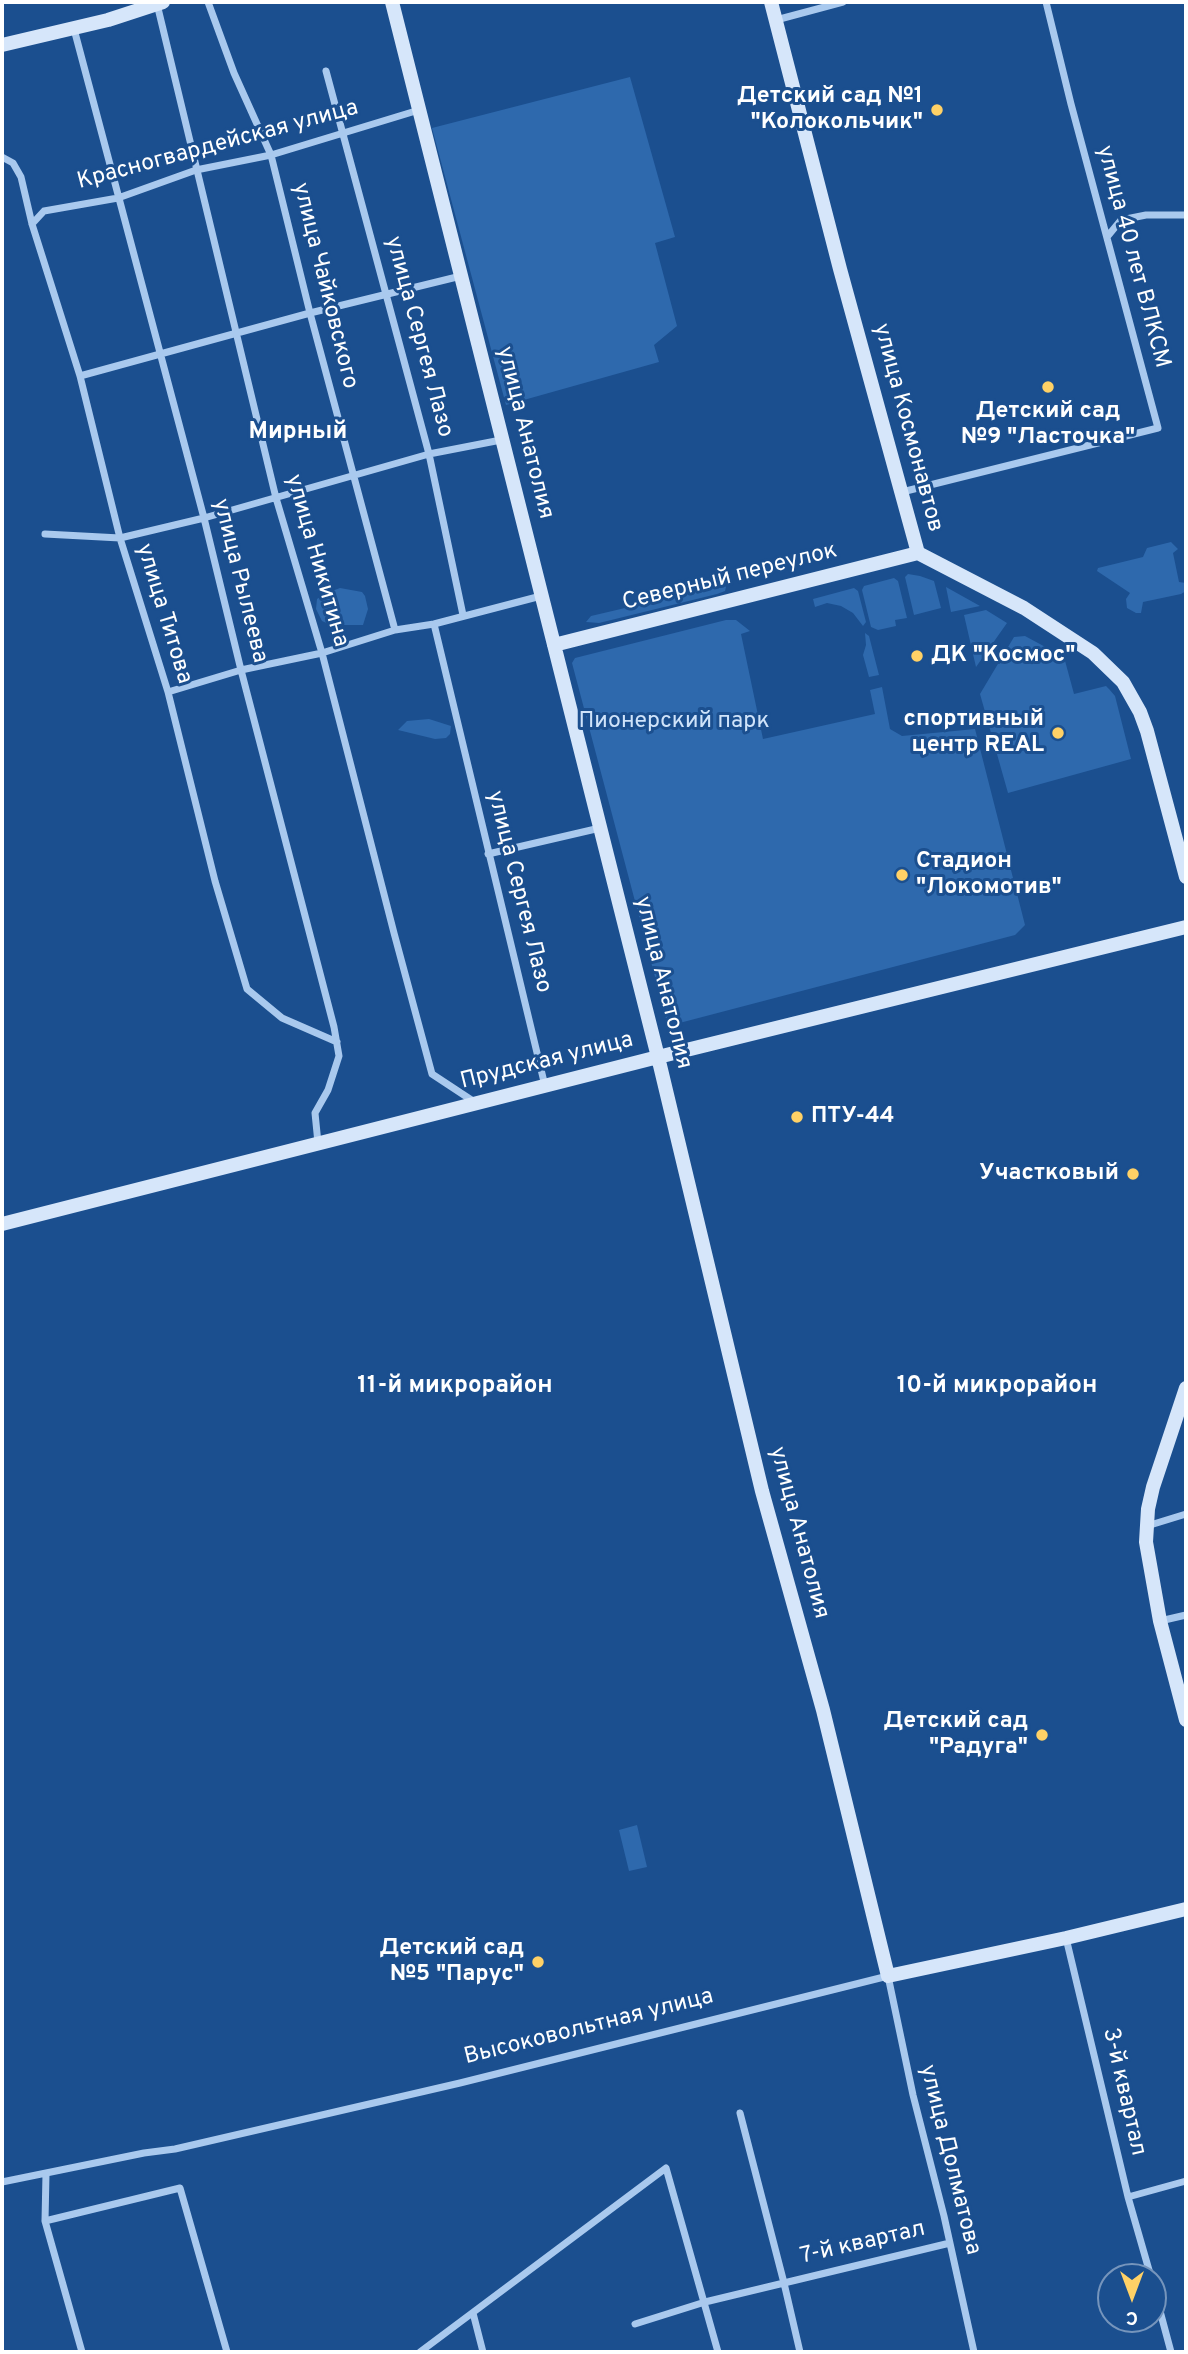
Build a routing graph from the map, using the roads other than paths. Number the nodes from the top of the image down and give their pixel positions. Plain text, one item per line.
1 (208, 2) edge
2 (392, 2) edge
3 (771, 2) edge
4 (843, 2) edge
5 (1046, 2) edge
6 (160, 3) edge
7 (776, 20) junction
8 (74, 28) junction
9 (2, 44) edge
10 (326, 71) dead end
11 (419, 110) junction
12 (345, 133) junction
13 (271, 155) junction
14 (2, 157) edge
15 (196, 170) junction
16 (118, 198) junction
17 (1186, 215) edge
18 (32, 224) junction
19 (1107, 237) junction
20 (461, 276) junction
21 (386, 294) junction
22 (310, 313) junction
23 (238, 334) junction
24 (161, 354) junction
25 (80, 376) junction
26 (502, 440) junction
27 (429, 454) junction
28 (354, 474) junction
29 (901, 493) junction
30 (276, 498) junction
31 (204, 518) junction
32 (45, 534) dead end
33 (120, 538) junction
34 (918, 553) junction
35 (541, 596) junction
36 (463, 615) junction
37 (434, 624) junction
38 (395, 630) junction
39 (554, 645) junction
40 (323, 653) junction
41 (241, 670) junction
42 (168, 692) junction
43 (600, 828) junction
44 (488, 854) junction
45 (1186, 877) edge
46 (1186, 927) edge
47 (337, 1042) junction
48 (658, 1058) junction
49 (545, 1087) junction
50 (477, 1103) junction
51 (318, 1143) junction
52 (2, 1224) edge
53 (1186, 1388) edge
54 (1186, 1514) edge
55 (1146, 1526) junction
56 (1186, 1615) edge
57 (1160, 1621) junction
58 (1186, 1720) edge
59 (1186, 1909) edge
60 (1066, 1938) junction
61 (888, 1976) junction
62 (740, 2113) dead end
63 (46, 2174) junction
64 (1186, 2181) edge
65 (2, 2182) edge
66 (1128, 2196) junction
67 (45, 2221) junction
68 (950, 2244) junction
69 (1147, 2263) edge
70 (784, 2283) junction
71 (705, 2302) junction
72 (473, 2313) junction
73 (635, 2324) dead end
74 (1166, 2333) edge
75 (82, 2352) edge
76 (227, 2352) edge
77 (420, 2352) edge
78 (483, 2352) edge
79 (718, 2352) edge
80 (800, 2352) edge
81 (974, 2352) edge
82 (1171, 2352) edge

1 - 13 street, улица Чайковского
2 - 11 street, улица Анатолия
3 - 7 street, улица Космонавтов
4 - 7 street
5 - 19 street, улица 40 лет ВЛКСМ
6 - 8 street
6 - 15 street, улица Никитина
7 - 29 street, улица Космонавтов
8 - 9 street
8 - 16 street, улица Рылеева
10 - 12 street, улица Сергея Лазо
11 - 12 street, Красногвардейская улица
11 - 20 street, улица Анатолия
12 - 13 street, Красногвардейская улица
12 - 21 street, улица Сергея Лазо
13 - 15 street, Красногвардейская улица
13 - 22 street, улица Чайковского
14 - 18 street, улица Титова
15 - 16 street, Красногвардейская улица
15 - 23 street, улица Никитина
16 - 18 street, Красногвардейская улица
16 - 24 street, улица Рылеева
17 - 19 street
18 - 25 street, улица Титова
19 - 29 street, улица 40 лет ВЛКСМ
20 - 21 street
20 - 26 street, улица Анатолия
21 - 22 street
21 - 27 street, улица Сергея Лазо
22 - 23 street
22 - 28 street, улица Чайковского
23 - 24 street
23 - 30 street, улица Никитина
24 - 25 street
24 - 31 street, улица Рылеева
25 - 33 street, улица Титова
26 - 27 street
26 - 35 street, улица Анатолия
27 - 28 street
27 - 36 street, улица Сергея Лазо
28 - 30 street
28 - 38 street, улица Чайковского
29 - 34 street, улица Космонавтов
30 - 31 street
30 - 40 street, улица Никитина
31 - 33 street
31 - 41 street, улица Рылеева
32 - 33 street
33 - 42 street, улица Титова
34 - 39 street, Северный переулок
34 - 45 street, улица Космонавтов
35 - 36 street
35 - 39 street, улица Анатолия
36 - 37 street
37 - 38 street
37 - 44 street, улица Сергея Лазо
38 - 40 street
39 - 43 street, улица Анатолия
40 - 41 street
40 - 50 street, улица Никитина
41 - 42 street
41 - 47 street, улица Рылеева
42 - 47 street, улица Титова
43 - 44 street
43 - 48 street, улица Анатолия
44 - 49 street, улица Сергея Лазо
46 - 48 street, Прудская улица
47 - 51 street, улица Рылеева
48 - 49 street, Прудская улица
48 - 61 street, улица Анатолия
49 - 50 street, Прудская улица
50 - 51 street, Прудская улица
51 - 52 street, Прудская улица
53 - 55 street
54 - 55 street
55 - 57 street
56 - 57 street
57 - 58 street
59 - 60 street, Высоковольтная улица
60 - 61 street, Высоковольтная улица
60 - 66 street, 3-й квартал
61 - 63 street, Высоковольтная улица
61 - 68 street, улица Долматова
62 - 70 street
63 - 65 street, Высоковольтная улица
63 - 67 street
64 - 66 street
66 - 69 street, 3-й квартал
67 - 75 street
67 - 76 street
68 - 70 street, 7-й квартал
68 - 81 street, улица Долматова
70 - 71 street, 7-й квартал
70 - 80 street, 7-й квартал
71 - 72 street
71 - 73 street, 7-й квартал
71 - 79 street
72 - 77 street
72 - 78 street
74 - 82 street

